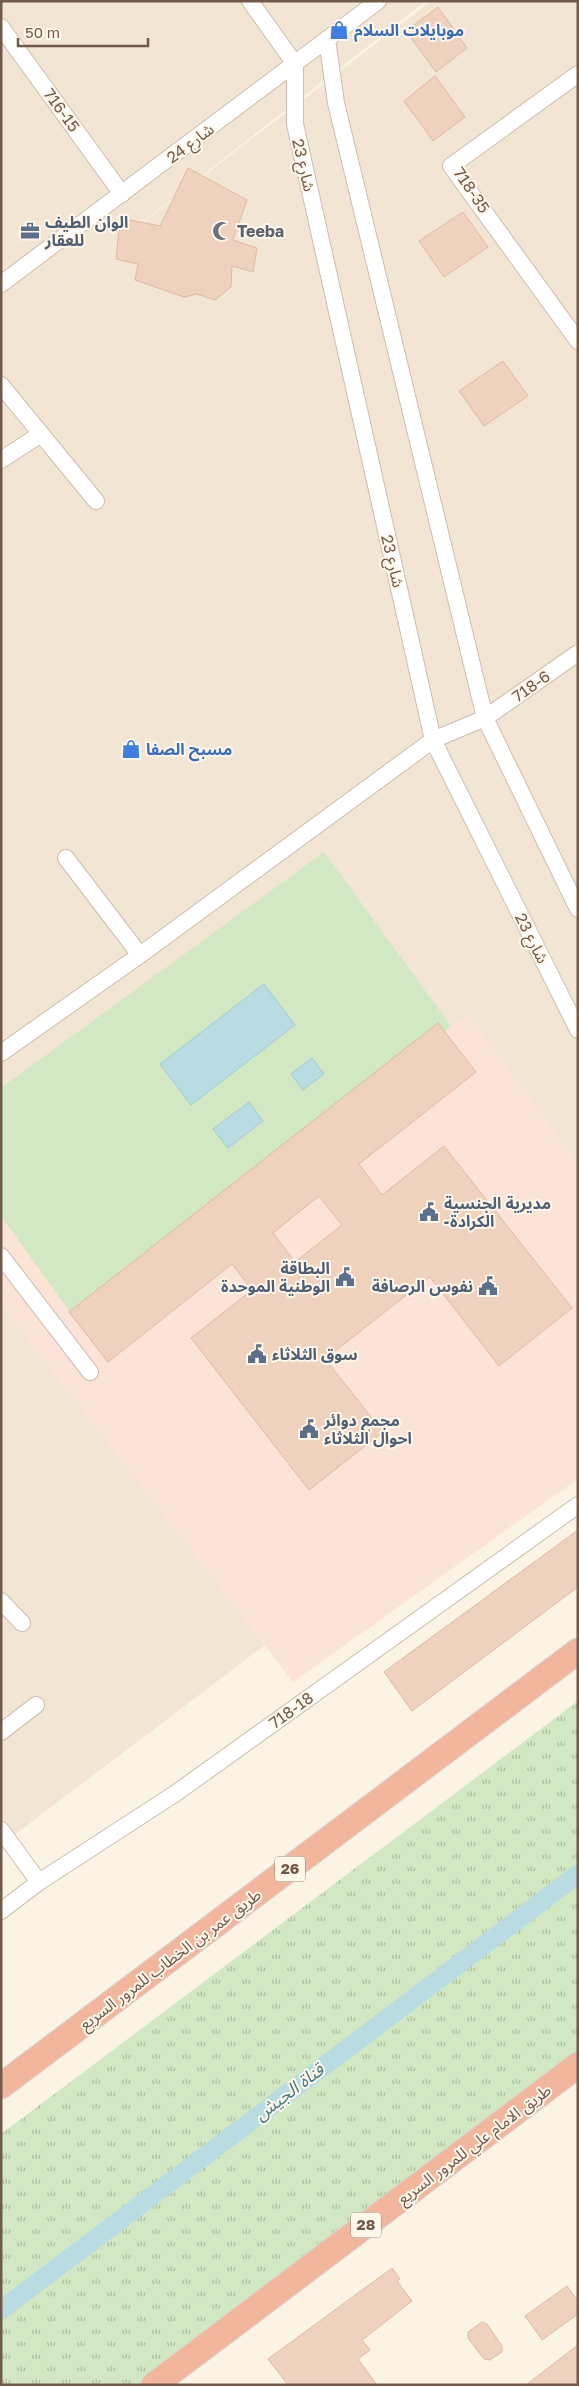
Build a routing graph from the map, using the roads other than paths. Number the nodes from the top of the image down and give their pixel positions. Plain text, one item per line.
1 (250, 1) edge
2 (378, 1) edge
3 (1, 27) edge
4 (327, 39) junction
5 (295, 64) junction
6 (578, 74) edge
7 (122, 194) junction
8 (1, 284) edge
9 (578, 341) edge
10 (1, 386) edge
11 (42, 434) junction
12 (1, 460) edge
13 (96, 501) dead end
14 (578, 654) edge
15 (485, 718) junction
16 (433, 740) junction
17 (66, 858) dead end
18 (578, 909) edge
19 (140, 955) junction
20 (578, 1030) edge
21 (1, 1053) edge
22 (1, 1256) edge
23 (90, 1372) dead end
24 (578, 1506) edge
25 (1, 1601) edge
26 (22, 1623) dead end
27 (578, 1651) edge
28 (36, 1705) dead end
29 (1, 1732) edge
30 (1, 1830) edge
31 (39, 1882) junction
32 (1, 1911) edge
33 (578, 2065) edge
34 (1, 2086) edge
35 (154, 2385) edge

1 - 5 street
2 - 4 street, شارع 24
3 - 7 street, 716-15
4 - 5 street, شارع 24
4 - 15 street
5 - 7 street, شارع 24
5 - 16 street, شارع 23
6 - 9 street, 718-35
7 - 8 street, شارع 24
10 - 11 street
11 - 12 street
11 - 13 street
14 - 15 street, 718-6
15 - 16 street, 718-6
15 - 18 street
16 - 19 street, 718-6
16 - 20 street, شارع 23
17 - 19 street
19 - 21 street, 718-6
22 - 23 street
24 - 31 street, 718-18
25 - 26 street
27 - 34 highway, طريق عمر بن الخطاب للمرور السريع / 26
28 - 29 street
30 - 31 street
31 - 32 street, 718-18
33 - 35 highway, طريق الامام علي للمرور السريع / 28

